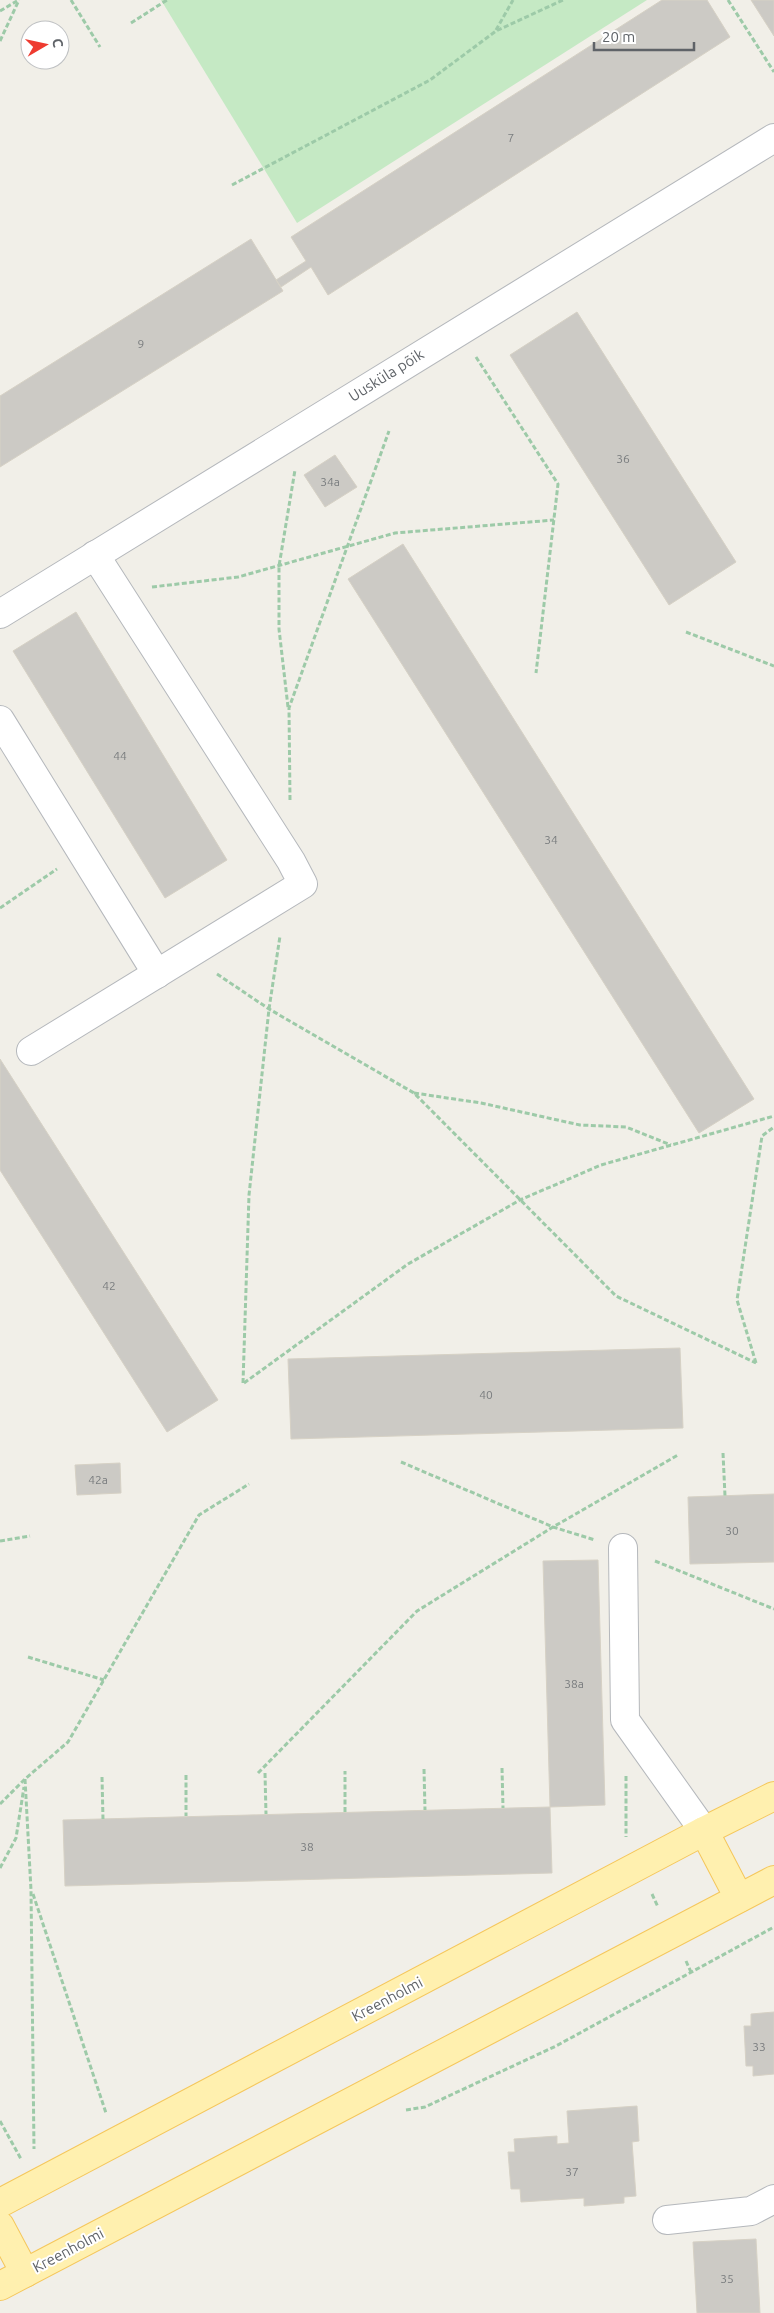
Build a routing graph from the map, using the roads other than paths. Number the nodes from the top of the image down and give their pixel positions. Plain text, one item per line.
1 (774, 138) edge
2 (96, 555) junction
3 (0, 614) edge
4 (0, 720) edge
5 (157, 974) junction
6 (31, 1051) dead end
7 (623, 1548) road end
8 (774, 1796) edge
9 (704, 1831) junction
10 (774, 1880) edge
11 (739, 1898) junction
12 (774, 2199) edge
13 (0, 2202) edge
14 (667, 2220) dead end
15 (0, 2226) edge
16 (25, 2273) junction
17 (0, 2286) edge

1 - 2 street, Uusküla põik
2 - 3 street, Uusküla põik
2 - 5 street
4 - 5 street
5 - 6 street
7 - 9 street
8 - 9 main road, Kreenholmi
9 - 11 main road
9 - 13 main road, Kreenholmi
10 - 11 main road, Kreenholmi
11 - 16 main road, Kreenholmi
12 - 14 street
15 - 16 main road
16 - 17 main road, Kreenholmi

